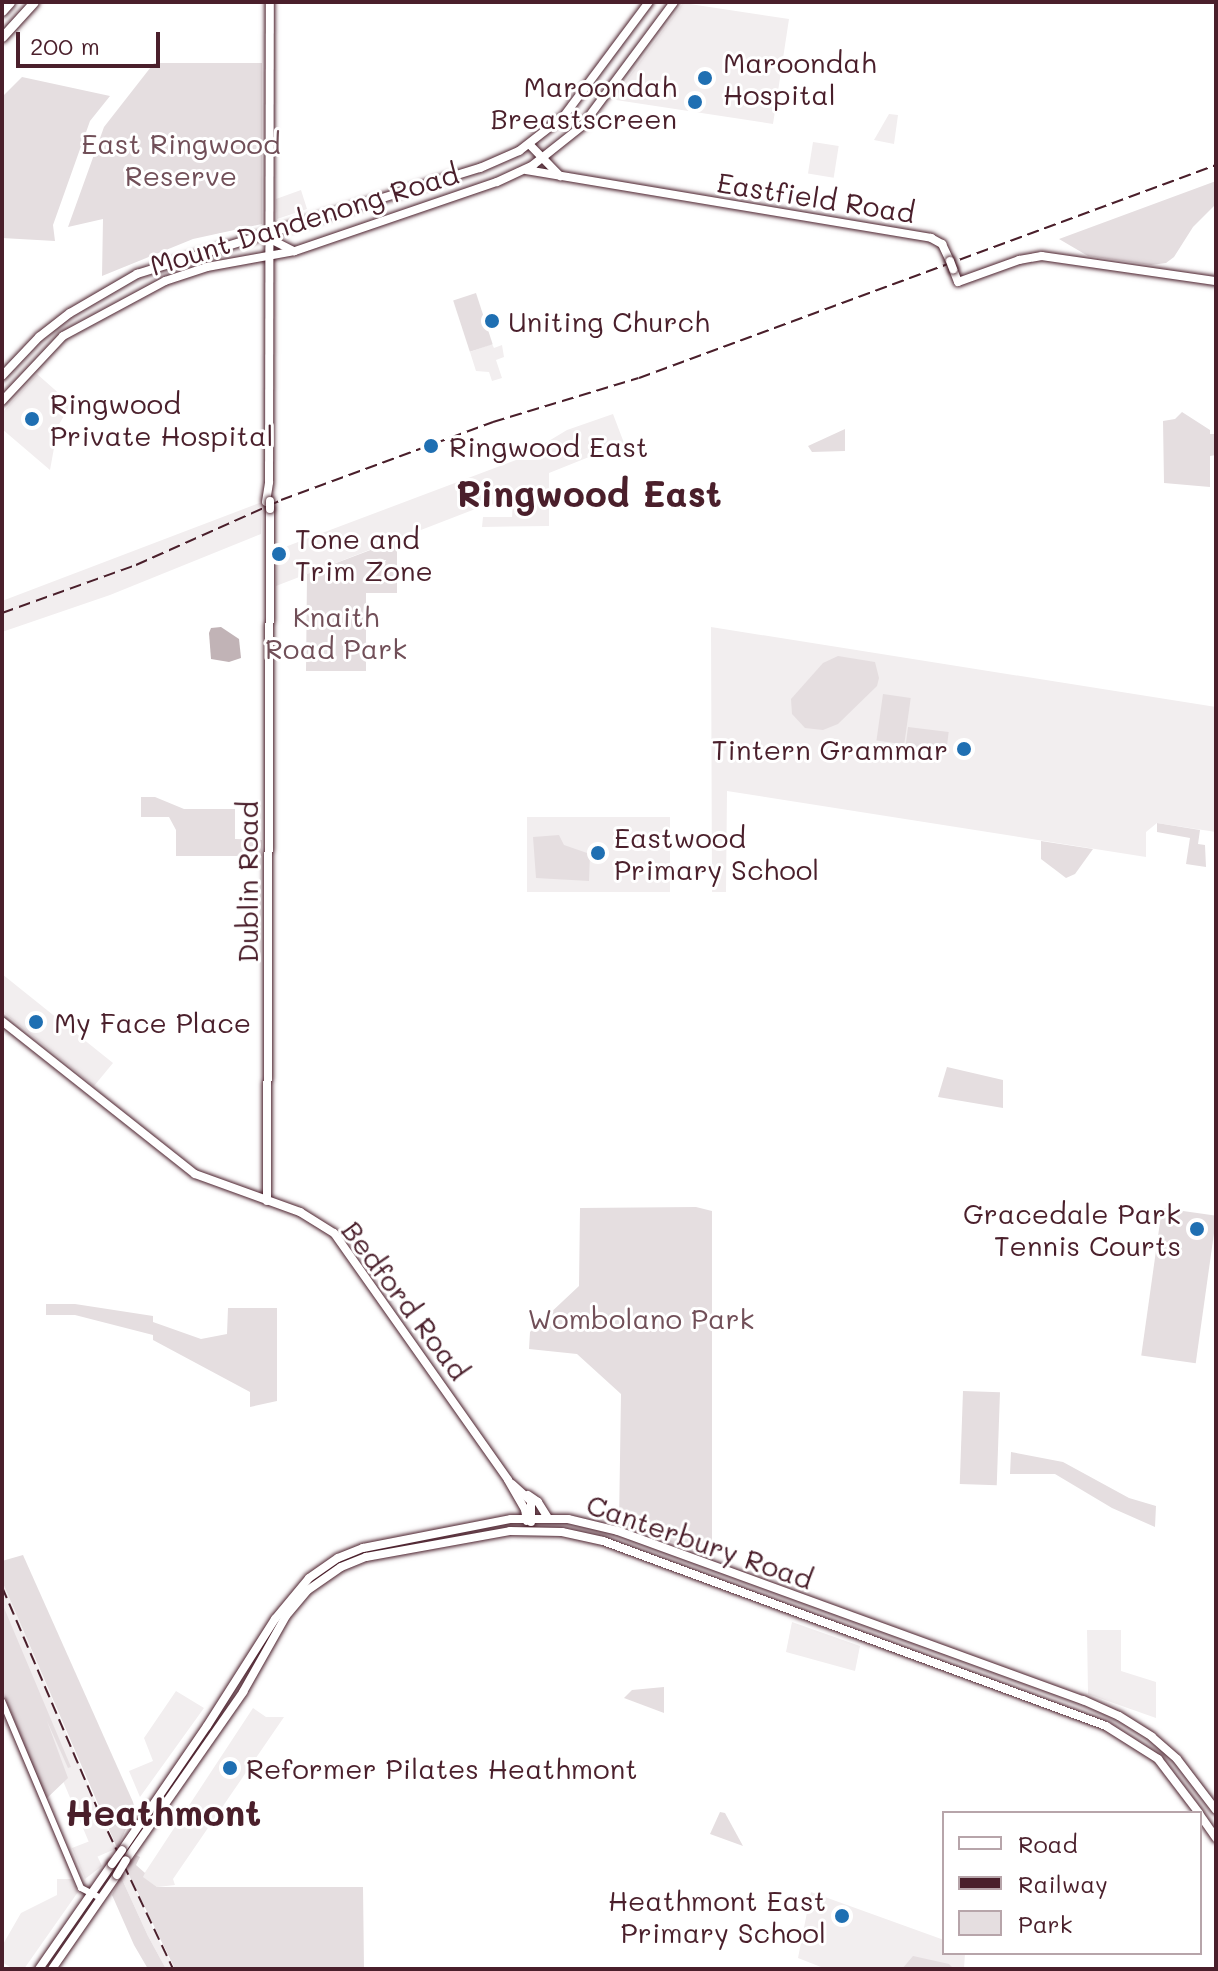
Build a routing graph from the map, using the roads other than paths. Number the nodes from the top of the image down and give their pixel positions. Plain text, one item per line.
1 (10, 2) edge
2 (34, 2) edge
3 (270, 2) edge
4 (649, 2) edge
5 (674, 2) edge
6 (2, 11) edge
7 (2, 37) edge
8 (529, 144) junction
9 (563, 144) junction
10 (540, 160) junction
11 (524, 170) junction
12 (551, 173) junction
13 (248, 237) junction
14 (270, 243) junction
15 (295, 251) junction
16 (1216, 281) edge
17 (75, 309) junction
18 (84, 323) junction
19 (2, 376) edge
20 (2, 401) edge
21 (2, 1021) edge
22 (267, 1201) junction
23 (524, 1498) junction
24 (529, 1518) junction
25 (548, 1518) junction
26 (479, 1523) junction
27 (528, 1530) junction
28 (765, 1585) junction
29 (761, 1600) junction
30 (1006, 1672) junction
31 (232, 1686) junction
32 (999, 1686) junction
33 (243, 1692) junction
34 (1083, 1700) junction
35 (2, 1701) edge
36 (1081, 1716) junction
37 (189, 1762) junction
38 (1216, 1810) edge
39 (1197, 1811) edge
40 (1202, 1818) edge
41 (1216, 1838) edge
42 (139, 1842) junction
43 (125, 1846) junction
44 (80, 1885) junction
45 (93, 1891) junction
46 (102, 1896) junction
47 (84, 1904) junction
48 (50, 1953) junction
49 (57, 1962) edge
50 (39, 1969) edge

1 - 6 highway
2 - 7 highway
3 - 14 main road, Dublin Road
4 - 8 main road, Mount Dandenong Road
5 - 9 main road, Mount Dandenong Road
8 - 10 main road, Eastfield Road
8 - 14 main road, Mount Dandenong Road
9 - 10 main road, Mount Dandenong Road
9 - 12 main road
10 - 11 main road, Mount Dandenong Road
10 - 12 main road, Eastfield Road
11 - 12 main road
11 - 15 main road, Mount Dandenong Road
12 - 16 main road, Eastfield Road
13 - 14 main road, Mount Dandenong Road
13 - 14 main road
13 - 17 main road, Mount Dandenong Road
14 - 15 main road
14 - 15 main road, Mount Dandenong Road
14 - 18 main road, Mount Dandenong Road
14 - 22 main road, Dublin Road
17 - 18 main road
17 - 19 main road, Mount Dandenong Road
18 - 20 main road, Mount Dandenong Road
21 - 22 main road, Bedford Road
22 - 23 main road, Bedford Road
23 - 24 main road, Bedford Road
23 - 25 main road, Bedford Road
23 - 26 main road
24 - 25 main road, Canterbury Road
24 - 26 main road, Canterbury Road
24 - 27 main road, Bedford Road
25 - 28 main road, Canterbury Road
26 - 31 main road, Canterbury Road
27 - 29 main road, Canterbury Road
27 - 33 main road, Canterbury Road
28 - 29 main road
28 - 30 main road, Canterbury Road
29 - 32 main road, Canterbury Road
30 - 32 main road
30 - 34 main road, Canterbury Road
31 - 33 main road
31 - 37 main road, Canterbury Road
32 - 36 main road, Canterbury Road
33 - 37 main road, Canterbury Road
34 - 36 main road
34 - 38 main road, Canterbury Road
35 - 44 street
36 - 39 main road, Canterbury Road
37 - 42 main road, Canterbury Road
37 - 43 main road, Canterbury Road
40 - 41 main road, Canterbury Road
42 - 43 main road
42 - 46 main road, Canterbury Road, bridge
43 - 45 main road, Canterbury Road, bridge
44 - 45 street
44 - 47 street
45 - 46 street
45 - 47 main road, Canterbury Road
46 - 49 main road, Canterbury Road
47 - 48 main road, Canterbury Road
48 - 49 main road
48 - 50 main road, Canterbury Road

